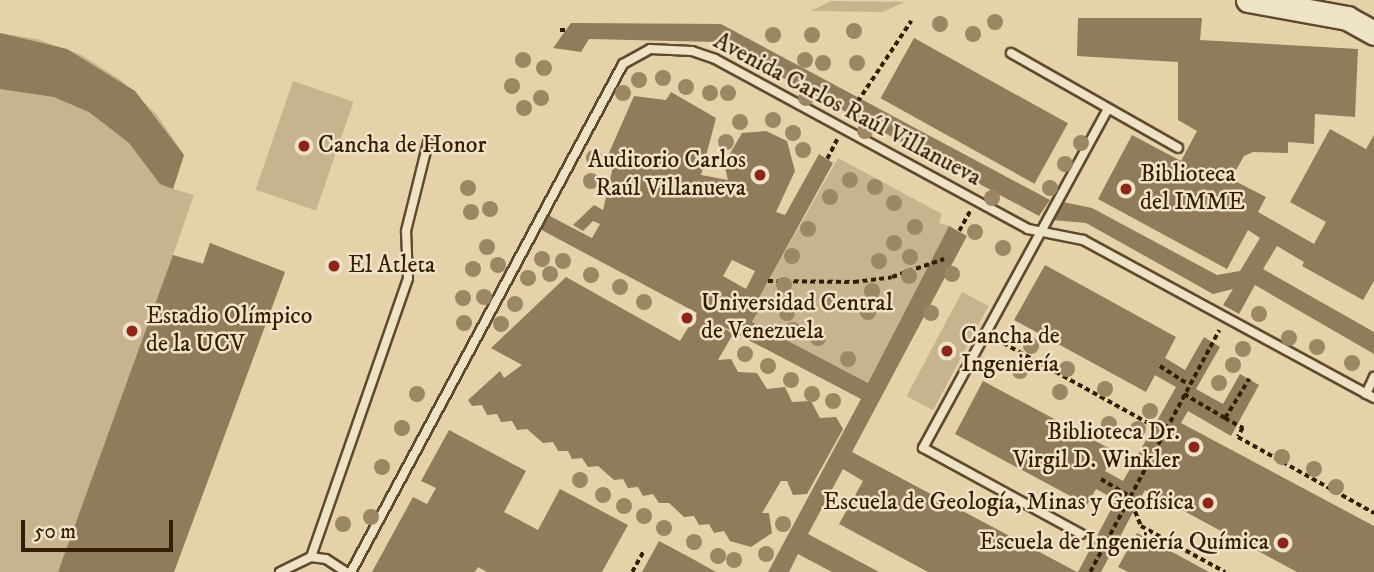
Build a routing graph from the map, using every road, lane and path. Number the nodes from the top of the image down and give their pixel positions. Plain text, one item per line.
1 (1248, 0) edge
2 (911, 21) dead end
3 (1374, 33) edge
4 (1011, 53) dead end
5 (1108, 109) junction
6 (843, 128) junction
7 (428, 143) dead end
8 (1178, 148) dead end
9 (827, 159) dead end
10 (976, 200) junction
11 (959, 231) dead end
12 (1039, 234) junction
13 (944, 259) dead end
14 (768, 281) dead end
15 (994, 338) dead end
16 (1212, 342) dead end
17 (1160, 366) dead end
18 (1374, 377) edge
19 (1249, 379) dead end
20 (1188, 384) junction
21 (1184, 394) junction
22 (1370, 396) edge
23 (1225, 418) junction
24 (1163, 430) junction
25 (1101, 479) dead end
26 (1129, 496) junction
27 (1374, 513) edge
28 (1082, 534) dead end
29 (644, 550) dead end
30 (312, 557) junction
31 (283, 572) edge
32 (349, 572) edge
33 (632, 572) edge
34 (1090, 572) edge
35 (1225, 572) edge

1 - 3 main road
2 - 6 path
4 - 5 lane
5 - 8 lane
5 - 12 lane
6 - 9 path
6 - 10 lane, Avenida Carlos Raúl Villanueva
6 - 32 lane, Avenida Carlos Raúl Villanueva
7 - 30 lane
10 - 11 path
10 - 12 lane, Avenida Carlos Raúl Villanueva
12 - 22 lane, Avenida Carlos Raúl Villanueva
12 - 28 lane
13 - 14 path
15 - 24 path
16 - 20 path
17 - 20 path
18 - 22 lane
19 - 23 path
20 - 21 path
21 - 23 path
21 - 24 path
23 - 27 path
24 - 26 path
25 - 26 path
26 - 34 path
26 - 35 path
29 - 33 path
30 - 31 lane
30 - 32 lane

